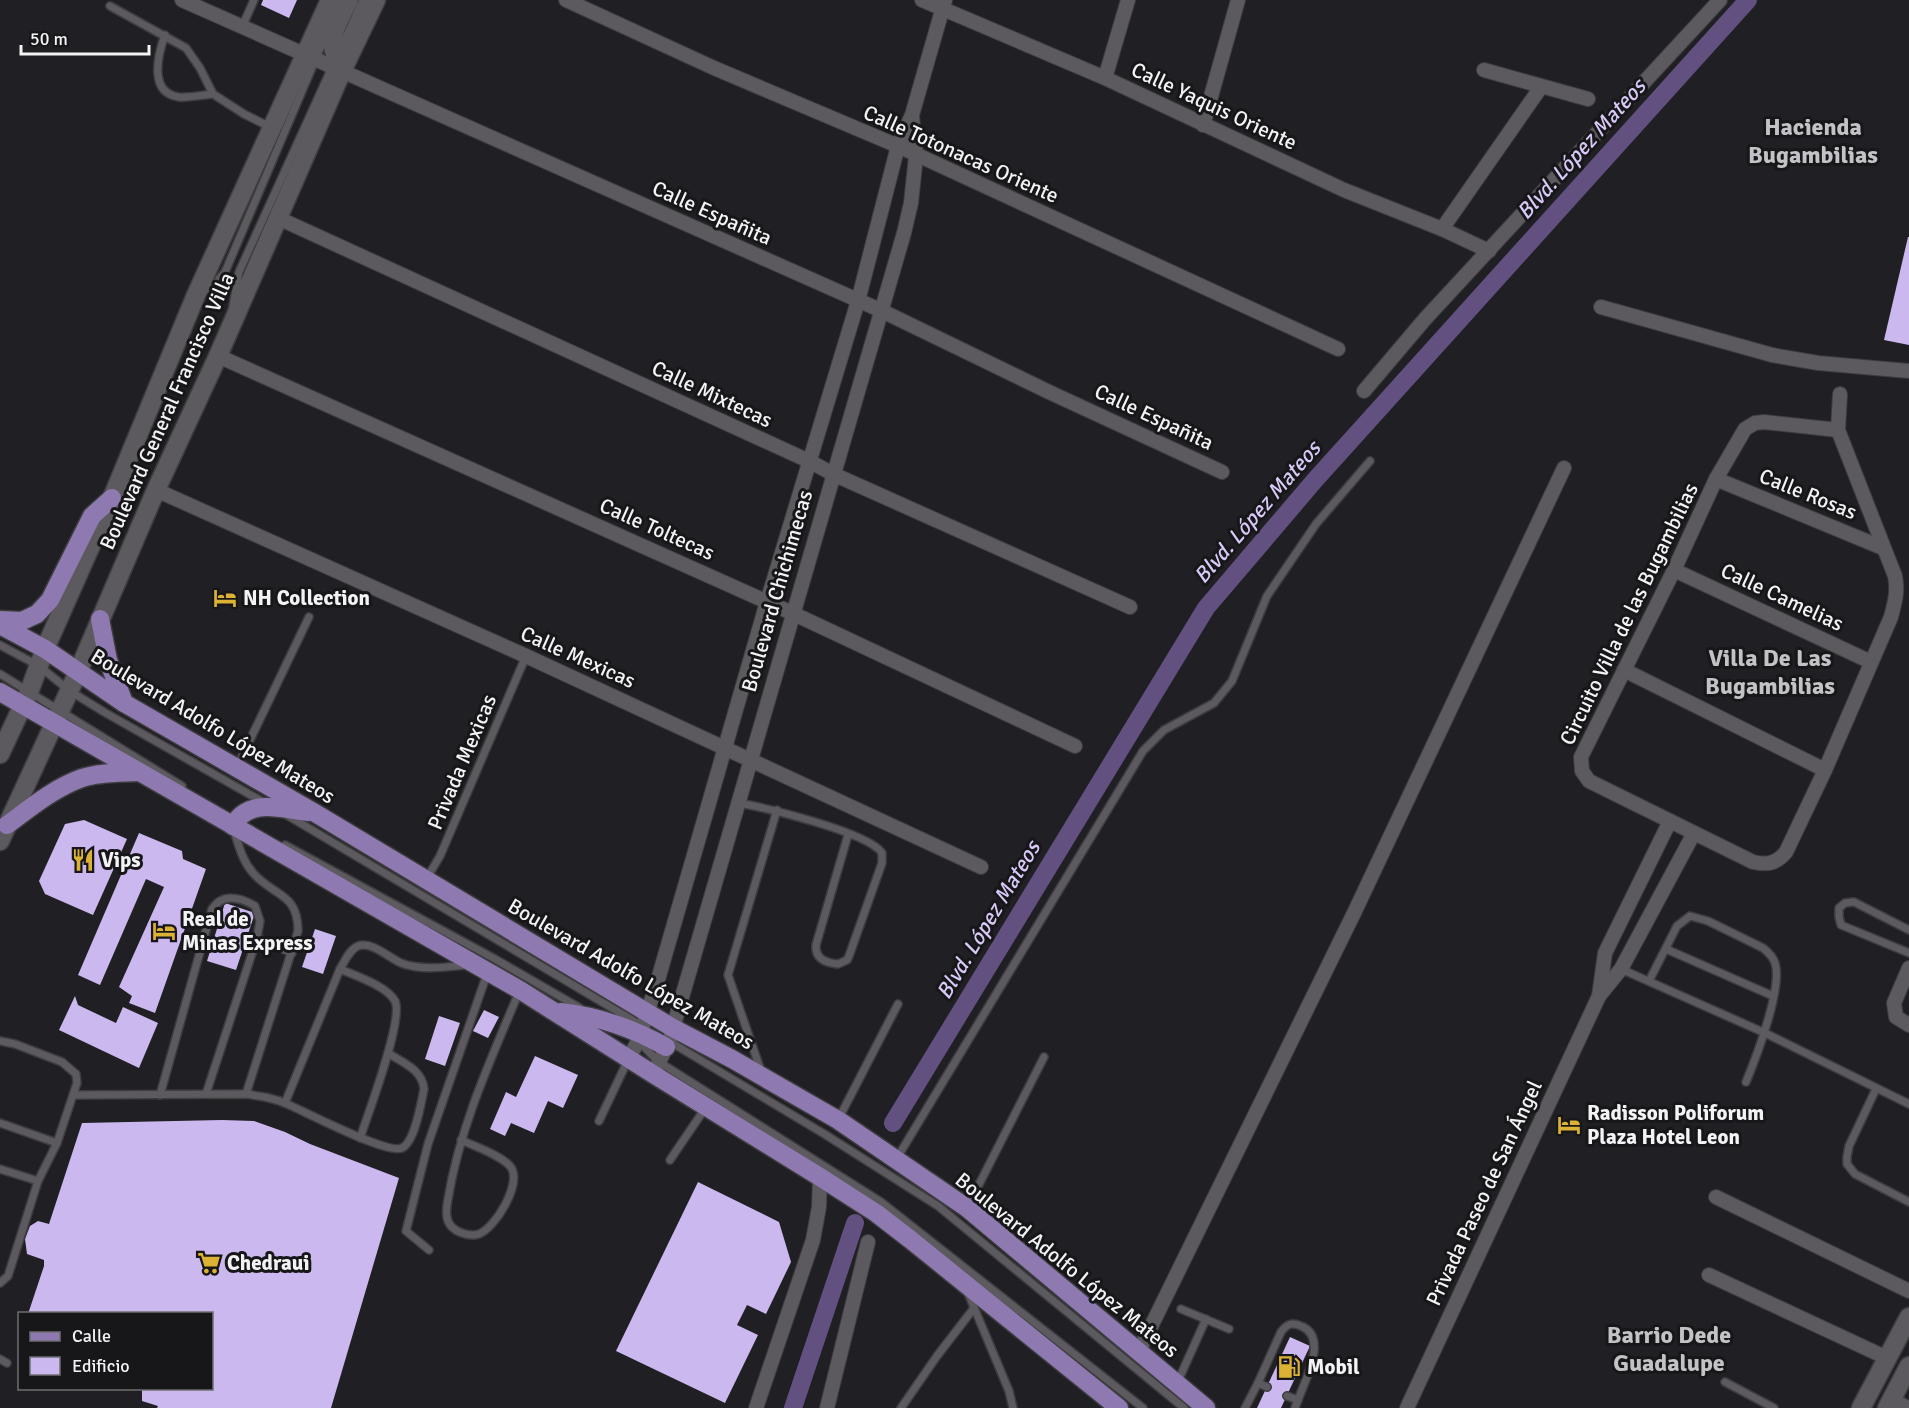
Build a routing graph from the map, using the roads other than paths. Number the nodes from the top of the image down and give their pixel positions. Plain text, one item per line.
1 (182, 0) edge
2 (254, 0) edge
3 (330, 0) edge
4 (342, 0) edge
5 (349, 0) edge
6 (363, 0) edge
7 (376, 0) edge
8 (566, 0) edge
9 (922, 0) edge
10 (1128, 0) edge
11 (1238, 0) edge
12 (1720, 0) edge
13 (944, 5) edge
14 (110, 6) dead end
15 (242, 27) junction
16 (165, 35) junction
17 (310, 57) junction
18 (337, 66) junction
19 (1484, 70) dead end
20 (1105, 78) junction
21 (1541, 87) junction
22 (213, 94) junction
23 (1588, 99) dead end
24 (912, 115) junction
25 (1203, 125) junction
26 (272, 128) junction
27 (898, 146) junction
28 (916, 156) junction
29 (278, 218) junction
30 (1442, 229) junction
31 (1489, 251) junction
32 (196, 295) junction
33 (858, 301) junction
34 (1601, 307) dead end
35 (880, 310) junction
36 (232, 324) junction
37 (1338, 350) dead end
38 (218, 356) junction
39 (1909, 371) edge
40 (1364, 391) dead end
41 (1840, 394) dead end
42 (1838, 430) junction
43 (1370, 461) dead end
44 (811, 462) junction
45 (1564, 468) dead end
46 (1222, 472) dead end
47 (833, 474) junction
48 (1716, 479) junction
49 (156, 490) junction
50 (111, 498) junction
51 (1883, 548) junction
52 (1674, 570) junction
53 (767, 602) junction
54 (1130, 607) dead end
55 (792, 613) junction
56 (309, 617) dead end
57 (100, 619) junction
58 (0, 620) edge
59 (0, 625) edge
60 (0, 645) edge
61 (526, 656) junction
62 (42, 658) junction
63 (1871, 662) junction
64 (1624, 670) junction
65 (78, 672) junction
66 (0, 674) edge
67 (70, 691) junction
68 (0, 692) edge
69 (26, 698) junction
70 (0, 703) edge
71 (124, 703) junction
72 (57, 718) junction
73 (1075, 746) dead end
74 (726, 747) junction
75 (0, 754) edge
76 (752, 759) junction
77 (237, 767) junction
78 (1824, 770) junction
79 (138, 772) junction
80 (187, 789) dead end
81 (197, 795) dead end
82 (739, 803) junction
83 (274, 808) junction
84 (777, 810) junction
85 (315, 813) junction
86 (1670, 821) junction
87 (235, 823) junction
88 (1694, 832) junction
89 (3, 833) edge
90 (848, 835) junction
91 (268, 836) dead end
92 (278, 841) dead end
93 (981, 867) dead end
94 (426, 880) junction
95 (1909, 930) edge
96 (257, 938) junction
97 (1666, 949) junction
98 (292, 953) junction
99 (1909, 953) edge
100 (482, 968) junction
101 (1909, 968) edge
102 (340, 969) junction
103 (1621, 969) junction
104 (1649, 981) junction
105 (520, 990) junction
106 (1599, 996) junction
107 (1773, 996) junction
108 (898, 1004) dead end
109 (554, 1012) junction
110 (601, 1021) junction
111 (1909, 1025) edge
112 (642, 1028) junction
113 (1765, 1033) junction
114 (0, 1041) edge
115 (664, 1051) junction
116 (388, 1053) junction
117 (1044, 1057) dead end
118 (629, 1058) junction
119 (764, 1077) junction
120 (1746, 1082) dead end
121 (1876, 1089) junction
122 (206, 1094) junction
123 (246, 1094) junction
124 (74, 1095) junction
125 (160, 1095) junction
126 (285, 1103) junction
127 (1909, 1104) edge
128 (706, 1107) junction
129 (838, 1120) junction
130 (598, 1121) dead end
131 (0, 1123) edge
132 (360, 1138) junction
133 (462, 1140) junction
134 (57, 1143) junction
135 (670, 1160) dead end
136 (896, 1161) junction
137 (0, 1168) edge
138 (820, 1177) junction
139 (39, 1181) junction
140 (1716, 1197) dead end
141 (1909, 1202) edge
142 (967, 1208) junction
143 (868, 1242) dead end
144 (429, 1251) dead end
145 (1709, 1275) dead end
146 (963, 1282) junction
147 (0, 1283) edge
148 (1909, 1292) edge
149 (974, 1308) junction
150 (1181, 1309) dead end
151 (1909, 1317) edge
152 (1206, 1319) junction
153 (1229, 1329) dead end
154 (1138, 1353) junction
155 (1887, 1358) junction
156 (1909, 1366) edge
157 (1725, 1382) dead end
158 (1258, 1383) junction
159 (1177, 1384) junction
160 (1267, 1387) dead end
161 (1287, 1396) dead end
162 (1298, 1400) junction
163 (1889, 1404) edge
164 (756, 1408) edge
165 (827, 1408) edge
166 (901, 1408) edge
167 (1013, 1408) edge
168 (1119, 1408) edge
169 (1143, 1408) edge
170 (1185, 1408) edge
171 (1206, 1408) edge
172 (1245, 1408) edge
173 (1295, 1408) edge
174 (1407, 1408) edge
175 (1774, 1408) edge
176 (1861, 1408) edge
177 (1908, 1408) edge

1 - 15 street, Calle Españita
2 - 15 lane
3 - 17 main road, Boulevard General Francisco Villa
4 - 17 lane
5 - 18 main road
6 - 18 lane
7 - 18 main road, Boulevard General Francisco Villa
8 - 27 street, Calle Totonacas Oriente
9 - 13 street, Calle Yaquis Oriente
10 - 20 street
11 - 25 street
12 - 31 street
13 - 20 street, Calle Yaquis Oriente
13 - 24 street, Boulevard Chichimecas
14 - 16 lane
15 - 17 street, Calle Españita
16 - 22 lane
16 - 22 lane
17 - 18 street, Calle Españita
17 - 26 main road, Boulevard General Francisco Villa
17 - 32 lane
18 - 29 main road, Boulevard General Francisco Villa
18 - 33 street, Calle Españita
18 - 36 lane
19 - 21 street
20 - 25 street, Calle Yaquis Oriente
21 - 23 street
21 - 30 street
22 - 26 lane
24 - 27 street, Boulevard Chichimecas
24 - 28 street, Boulevard Chichimecas
25 - 30 street, Calle Yaquis Oriente
26 - 32 main road, Boulevard General Francisco Villa
27 - 28 street, Calle Totonacas Oriente
27 - 33 street, Boulevard Chichimecas
28 - 35 street, Boulevard Chichimecas
28 - 37 street, Calle Totonacas Oriente
29 - 36 main road, Boulevard General Francisco Villa
29 - 44 street, Calle Mixtecas
30 - 31 street, Calle Yaquis Oriente
31 - 40 street
32 - 50 main road, Boulevard General Francisco Villa
33 - 35 street, Calle Españita
33 - 44 street, Boulevard Chichimecas
34 - 39 street
35 - 46 street, Calle Españita
35 - 47 street, Boulevard Chichimecas
36 - 38 main road, Boulevard General Francisco Villa
38 - 49 main road, Boulevard General Francisco Villa
38 - 53 street, Calle Toltecas
41 - 42 street, Circuito Villa de las Bugambilias
42 - 48 street, Circuito Villa de las Bugambilias
42 - 51 street, Circuito Villa de las Bugambilias
43 - 136 lane
44 - 47 street, Calle Mixtecas
44 - 53 street, Boulevard Chichimecas
45 - 154 street
47 - 54 street, Calle Mixtecas
47 - 55 street, Boulevard Chichimecas
48 - 51 street, Calle Rosas
48 - 52 street, Circuito Villa de las Bugambilias
49 - 57 main road, Boulevard General Francisco Villa
49 - 61 street, Calle Mexicas
50 - 58 main road
50 - 62 main road, Boulevard General Francisco Villa
51 - 63 street, Circuito Villa de las Bugambilias
52 - 63 street, Calle Camelias
52 - 64 street, Circuito Villa de las Bugambilias
53 - 55 street, Calle Toltecas
53 - 74 street, Boulevard Chichimecas
55 - 73 street, Calle Toltecas
55 - 76 street, Boulevard Chichimecas
56 - 77 lane
57 - 65 main road, Boulevard General Francisco Villa
57 - 71 main road
59 - 62 main road, Boulevard Adolfo López Mateos
60 - 62 lane
61 - 74 street, Calle Mexicas
61 - 94 lane, Privada Mexicas
62 - 65 main road, Boulevard Adolfo López Mateos
62 - 67 lane
62 - 69 main road, Boulevard General Francisco Villa
63 - 78 street, Circuito Villa de las Bugambilias
64 - 78 street
64 - 86 street, Circuito Villa de las Bugambilias
65 - 67 main road, Boulevard General Francisco Villa
65 - 71 main road, Boulevard Adolfo López Mateos
66 - 69 lane
67 - 72 main road, Boulevard General Francisco Villa
67 - 83 lane
68 - 69 main road, Boulevard Adolfo López Mateos
69 - 70 main road
69 - 72 main road, Boulevard Adolfo López Mateos
69 - 75 main road, Boulevard General Francisco Villa
71 - 77 main road, Boulevard Adolfo López Mateos
72 - 79 main road, Boulevard Adolfo López Mateos
72 - 80 lane
72 - 89 main road, Boulevard General Francisco Villa
74 - 76 street, Calle Mexicas
74 - 112 street, Boulevard Chichimecas
76 - 82 street, Boulevard Chichimecas
76 - 93 street, Calle Mexicas
77 - 85 main road, Boulevard Adolfo López Mateos
78 - 88 street, Circuito Villa de las Bugambilias
79 - 87 main road, Boulevard Adolfo López Mateos
79 - 89 main road
81 - 87 lane
82 - 84 lane
82 - 115 street, Boulevard Chichimecas
83 - 85 main road
83 - 87 main road
83 - 112 lane
84 - 90 lane
84 - 119 lane
85 - 94 main road, Boulevard Adolfo López Mateos
86 - 88 street, Circuito Villa de las Bugambilias
86 - 106 street, Privada Paseo de San Ángel
87 - 91 lane
87 - 98 lane
87 - 100 main road, Boulevard Adolfo López Mateos
88 - 103 street, Privada Paseo de San Ángel
90 - 90 lane
92 - 110 lane
94 - 112 main road, Boulevard Adolfo López Mateos
95 - 99 lane
96 - 98 lane
96 - 122 lane
96 - 125 lane
97 - 104 lane
97 - 107 lane
97 - 107 lane
98 - 123 lane
100 - 102 lane
100 - 105 main road, Boulevard Adolfo López Mateos
100 - 144 lane
101 - 111 street
102 - 116 lane
102 - 126 lane
103 - 104 lane
103 - 106 street, Privada Paseo de San Ángel
104 - 113 lane
105 - 109 main road, Boulevard Adolfo López Mateos
105 - 133 lane
106 - 174 street, Privada Paseo de San Ángel
107 - 113 lane
108 - 129 lane
109 - 110 main road
109 - 118 main road, Boulevard Adolfo López Mateos
110 - 112 main road
112 - 115 main road, Boulevard Adolfo López Mateos
112 - 115 lane
112 - 118 street, Boulevard Chichimecas
113 - 120 lane
113 - 121 lane
114 - 124 lane
115 - 118 main road, Boulevard Adolfo López Mateos
115 - 119 main road, Boulevard Adolfo López Mateos
115 - 128 main road, Boulevard Adolfo López Mateos
115 - 169 lane
115 - 170 lane
116 - 132 lane
116 - 132 lane
117 - 142 lane
118 - 130 lane
119 - 129 main road, Boulevard Adolfo López Mateos
121 - 127 lane
121 - 141 lane
122 - 123 lane
122 - 125 lane
123 - 126 lane
124 - 125 lane
124 - 134 lane
126 - 132 lane
128 - 135 lane
128 - 138 main road, Boulevard Adolfo López Mateos
129 - 136 main road, Boulevard Adolfo López Mateos
131 - 134 lane
133 - 133 lane
134 - 139 lane
136 - 142 main road, Boulevard Adolfo López Mateos
137 - 139 lane
138 - 146 main road, Boulevard Adolfo López Mateos
138 - 164 street
139 - 147 lane
140 - 148 street
142 - 154 main road, Boulevard Adolfo López Mateos
143 - 165 street
145 - 155 street
146 - 149 lane
146 - 168 main road, Boulevard Adolfo López Mateos
149 - 166 lane
149 - 167 lane
150 - 152 lane
151 - 155 main road
152 - 153 lane
152 - 159 lane
154 - 159 main road, Boulevard Adolfo López Mateos
155 - 176 main road
156 - 163 main road
157 - 175 lane
158 - 160 lane
158 - 162 lane
158 - 172 lane
159 - 171 main road, Boulevard Adolfo López Mateos
161 - 162 lane
162 - 173 lane
163 - 177 street

